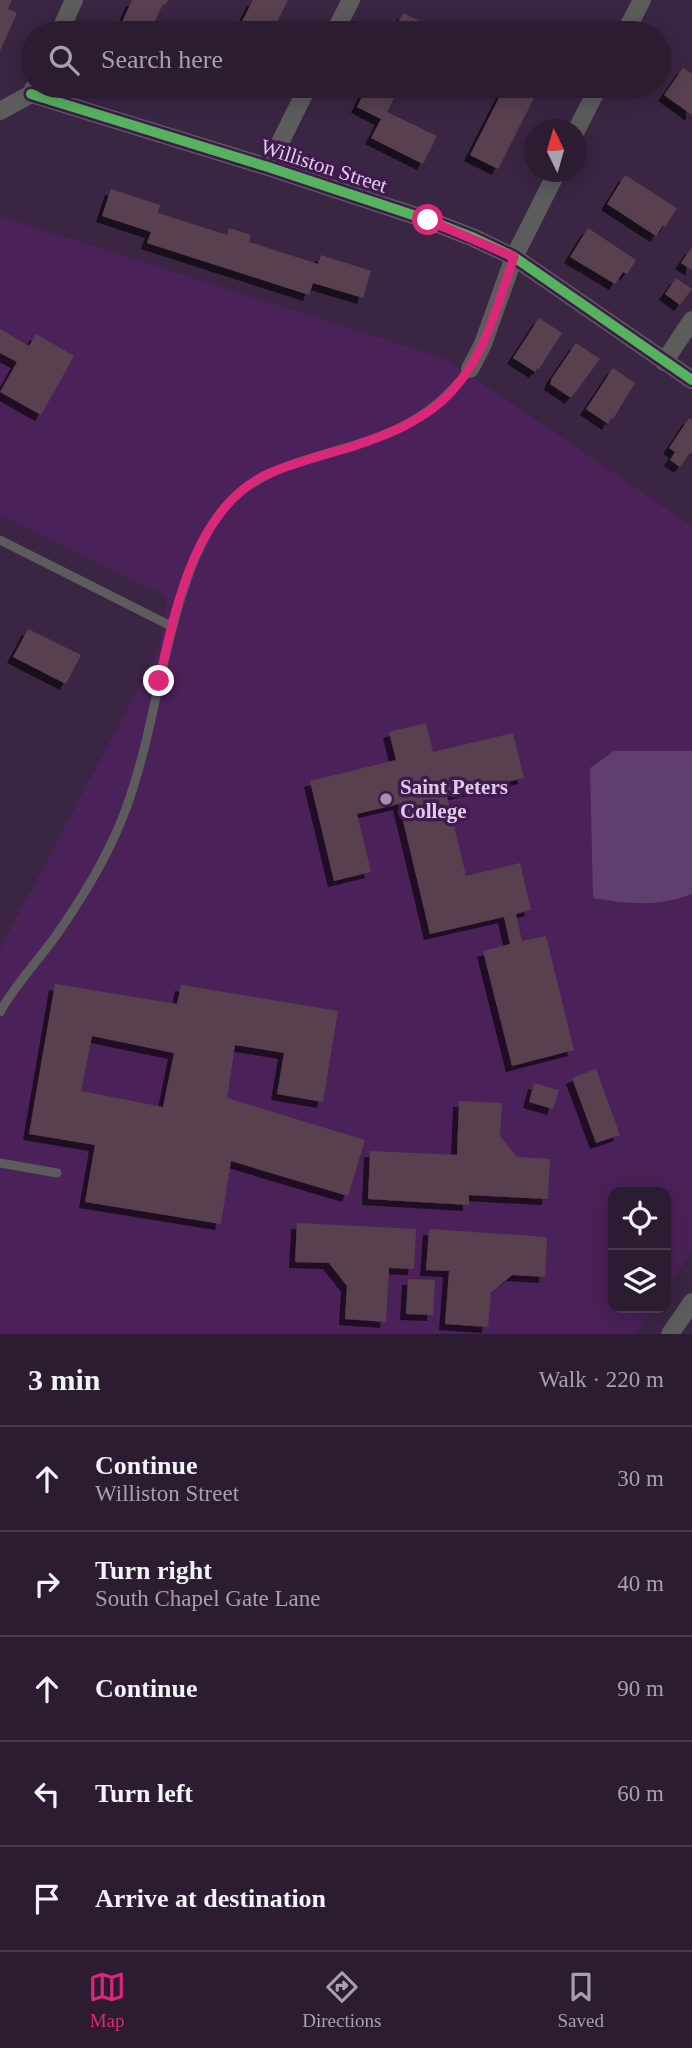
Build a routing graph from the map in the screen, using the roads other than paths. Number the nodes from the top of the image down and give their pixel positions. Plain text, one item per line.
1 (74, 0) edge
2 (351, 0) edge
3 (642, 0) edge
4 (64, 21) edge
5 (340, 21) edge
6 (631, 21) edge
7 (21, 98) edge
8 (57, 98) edge
9 (302, 98) edge
10 (593, 98) edge
11 (0, 111) edge
12 (582, 119) edge
13 (268, 167) junction
14 (551, 182) edge
15 (514, 257) junction
16 (692, 320) edge
17 (664, 362) junction
18 (470, 369) joint
19 (692, 380) edge
20 (0, 540) edge
21 (171, 626) junction
22 (0, 1012) edge
23 (0, 1163) edge
24 (57, 1173) dead end
25 (692, 1302) edge
26 (670, 1334) edge

1 - 4 street
2 - 5 street
3 - 6 street
7 - 11 street
8 - 13 street, Williston Street
9 - 13 street
10 - 12 street
13 - 15 street, Williston Street
14 - 15 street
15 - 17 street, Williston Street
15 - 18 street
16 - 17 street
17 - 19 street, Williston Street
18 - 21 lane
20 - 21 lane
21 - 22 lane
23 - 24 lane
25 - 26 street

